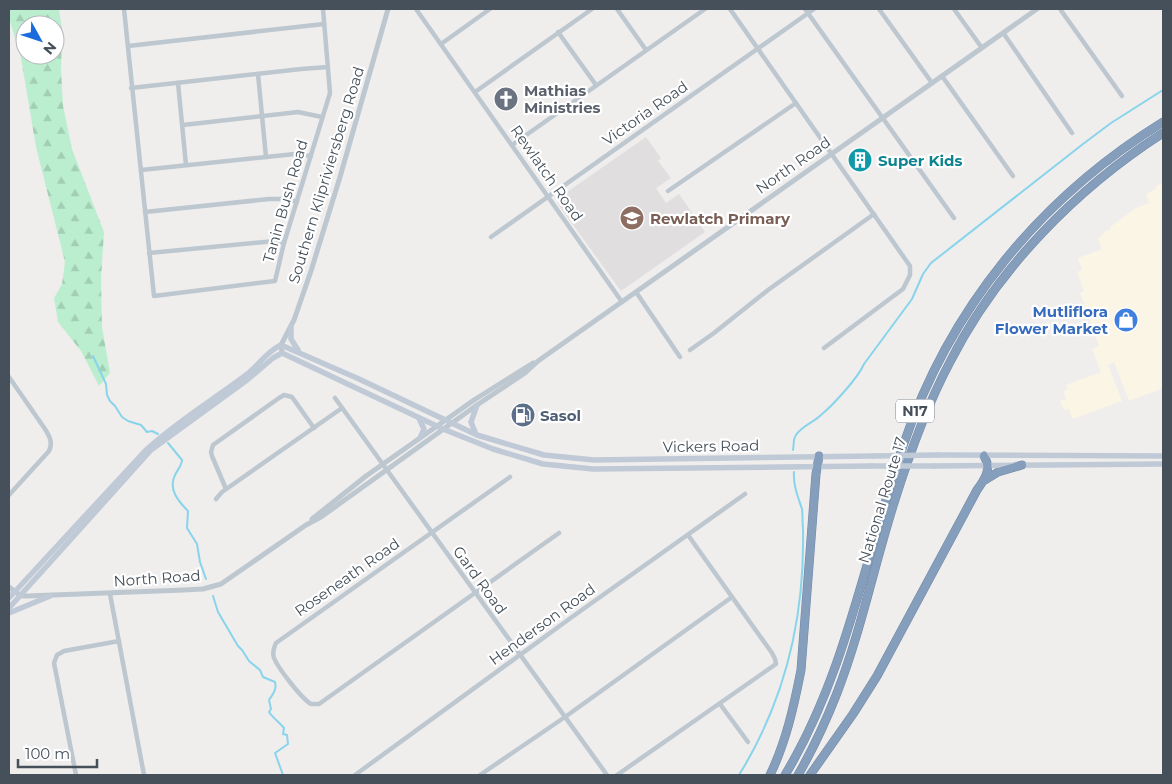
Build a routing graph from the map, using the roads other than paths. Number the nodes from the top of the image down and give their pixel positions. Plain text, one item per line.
1 (124, 9) edge
2 (323, 9) edge
3 (388, 9) edge
4 (416, 9) edge
5 (490, 9) edge
6 (592, 9) edge
7 (617, 9) edge
8 (705, 9) edge
9 (730, 9) edge
10 (814, 9) edge
11 (879, 9) edge
12 (954, 9) edge
13 (1037, 9) edge
14 (1060, 9) edge
15 (807, 11) edge
16 (1029, 11) edge
17 (324, 24) junction
18 (558, 32) junction
19 (1004, 34) junction
20 (441, 44) junction
21 (128, 46) junction
22 (982, 48) junction
23 (758, 49) junction
24 (646, 50) junction
25 (328, 67) junction
26 (258, 74) junction
27 (942, 76) junction
28 (178, 83) junction
29 (932, 83) junction
30 (596, 85) junction
31 (131, 88) junction
32 (475, 92) junction
33 (1122, 96) dead end
34 (796, 103) junction
35 (262, 116) junction
36 (322, 117) junction
37 (883, 117) junction
38 (1163, 122) edge
39 (183, 125) junction
40 (1072, 133) dead end
41 (1163, 133) edge
42 (512, 145) junction
43 (831, 154) junction
44 (311, 156) junction
45 (266, 157) junction
46 (186, 166) junction
47 (141, 170) junction
48 (1013, 176) dead end
49 (668, 191) dead end
50 (548, 196) junction
51 (297, 202) junction
52 (144, 212) junction
53 (874, 214) junction
54 (954, 218) dead end
55 (491, 237) dead end
56 (284, 244) junction
57 (150, 253) junction
58 (636, 292) junction
59 (622, 302) junction
60 (291, 327) junction
61 (281, 345) junction
62 (824, 348) dead end
63 (690, 350) dead end
64 (299, 352) junction
65 (282, 353) junction
66 (680, 357) dead end
67 (538, 360) junction
68 (9, 377) edge
69 (335, 398) dead end
70 (478, 405) junction
71 (342, 408) junction
72 (419, 418) junction
73 (449, 421) junction
74 (314, 428) junction
75 (440, 428) junction
76 (477, 435) junction
77 (420, 438) junction
78 (820, 456) junction
79 (984, 456) junction
80 (1163, 456) edge
81 (1163, 464) edge
82 (988, 465) junction
83 (1022, 465) junction
84 (818, 466) junction
85 (384, 468) junction
86 (510, 477) dead end
87 (983, 482) junction
88 (226, 489) junction
89 (9, 494) edge
90 (745, 494) dead end
91 (216, 499) dead end
92 (76, 529) junction
93 (431, 533) junction
94 (559, 533) dead end
95 (688, 535) junction
96 (9, 587) edge
97 (15, 592) junction
98 (475, 593) junction
99 (110, 594) junction
100 (21, 596) junction
101 (50, 596) junction
102 (732, 597) junction
103 (9, 598) edge
104 (9, 608) edge
105 (9, 613) edge
106 (119, 640) junction
107 (520, 655) junction
108 (720, 704) junction
109 (565, 717) junction
110 (748, 742) dead end
111 (76, 775) edge
112 (144, 775) edge
113 (354, 775) edge
114 (480, 775) edge
115 (607, 775) edge
116 (617, 775) edge
117 (770, 775) edge
118 (785, 775) edge
119 (798, 775) edge
120 (810, 775) edge

1 - 21 street
2 - 17 street, Tanin Bush Road
3 - 60 street, Southern Klipriviersberg Road
4 - 20 street, Rewlatch Road
5 - 20 street
6 - 18 street
7 - 24 street
8 - 24 street
9 - 23 street
10 - 15 street, Victoria Road
11 - 29 street
12 - 22 street
13 - 16 street, North Road
14 - 33 street
15 - 23 street, Victoria Road
15 - 37 street
16 - 19 street, North Road
17 - 21 street
17 - 25 street, Tanin Bush Road
18 - 30 street
18 - 32 street
19 - 22 street, North Road
19 - 40 street
20 - 32 street, Rewlatch Road
21 - 31 street
22 - 27 street, North Road
23 - 34 street
23 - 50 street, Victoria Road
24 - 30 street
25 - 26 street
25 - 36 street, Tanin Bush Road
26 - 28 street
26 - 35 street
27 - 29 street, North Road
27 - 48 street
28 - 31 street
28 - 39 street
29 - 37 street, North Road
30 - 42 street
31 - 47 street
32 - 42 street, Rewlatch Road
34 - 43 street
34 - 49 street
35 - 36 street
35 - 39 street
35 - 45 street
36 - 44 street, Tanin Bush Road
37 - 43 street, North Road
37 - 54 street
38 - 118 highway, N17
39 - 46 street
41 - 119 highway, National Route 17 / N17
42 - 50 street, Rewlatch Road
43 - 53 street
43 - 58 street, North Road
44 - 45 street
44 - 51 street, Tanin Bush Road
45 - 46 street
46 - 47 street
47 - 52 street
50 - 55 street, Victoria Road
50 - 59 street, Rewlatch Road
51 - 52 street
51 - 56 street, Tanin Bush Road
52 - 57 street
53 - 62 street
53 - 63 street
56 - 57 street
56 - 57 street, Tanin Bush Road
58 - 59 street, North Road
58 - 66 street
59 - 67 street, North Road
60 - 61 street, Southern Klipriviersberg Road
60 - 64 main road
61 - 64 main road, Vickers Road
61 - 65 street
61 - 92 main road, Southern Klipriviersberg Road
64 - 73 main road, Vickers Road
65 - 72 main road, Vickers Road
65 - 92 main road, Southern Klipriviersberg Road
67 - 70 street, North Road
67 - 73 street, North Road
68 - 89 street
69 - 71 street, Gard Road
70 - 73 street, North Road
70 - 76 main road
71 - 74 street
71 - 85 street, Gard Road
72 - 75 main road, Vickers Road
72 - 77 main road
73 - 75 street, North Road
73 - 76 main road, Vickers Road
74 - 88 street
74 - 88 street
75 - 77 street, North Road
75 - 84 main road, Vickers Road
75 - 85 street, North Road
76 - 78 main road, Vickers Road
77 - 85 street, North Road
78 - 79 main road, Vickers Road, bridge
78 - 84 highway
79 - 80 main road, Vickers Road
79 - 82 highway
81 - 83 main road, Vickers Road
82 - 83 main road, Vickers Road
82 - 84 main road, Vickers Road, bridge
82 - 87 highway
83 - 87 highway
84 - 117 highway
85 - 93 street, Gard Road
85 - 99 street, North Road
86 - 93 street, Roseneath Road
87 - 120 highway
88 - 91 street
90 - 95 street, Henderson Road
92 - 97 main road, Southern Klipriviersberg Road
92 - 100 main road, Southern Klipriviersberg Road
93 - 98 street, Gard Road
93 - 98 street, Roseneath Road
94 - 98 street
95 - 102 street
95 - 107 street, Henderson Road
96 - 97 street
97 - 100 street
97 - 103 main road, Southern Klipriviersberg Road
98 - 107 street, Gard Road
99 - 101 street, North Road
99 - 106 street
100 - 101 street, North Road
100 - 104 main road, Southern Klipriviersberg Road
101 - 105 main road
102 - 108 street
102 - 109 street
106 - 111 street
106 - 112 street
107 - 109 street, Gard Road
107 - 113 street, Henderson Road
108 - 110 street
108 - 116 street
109 - 114 street
109 - 115 street, Gard Road

